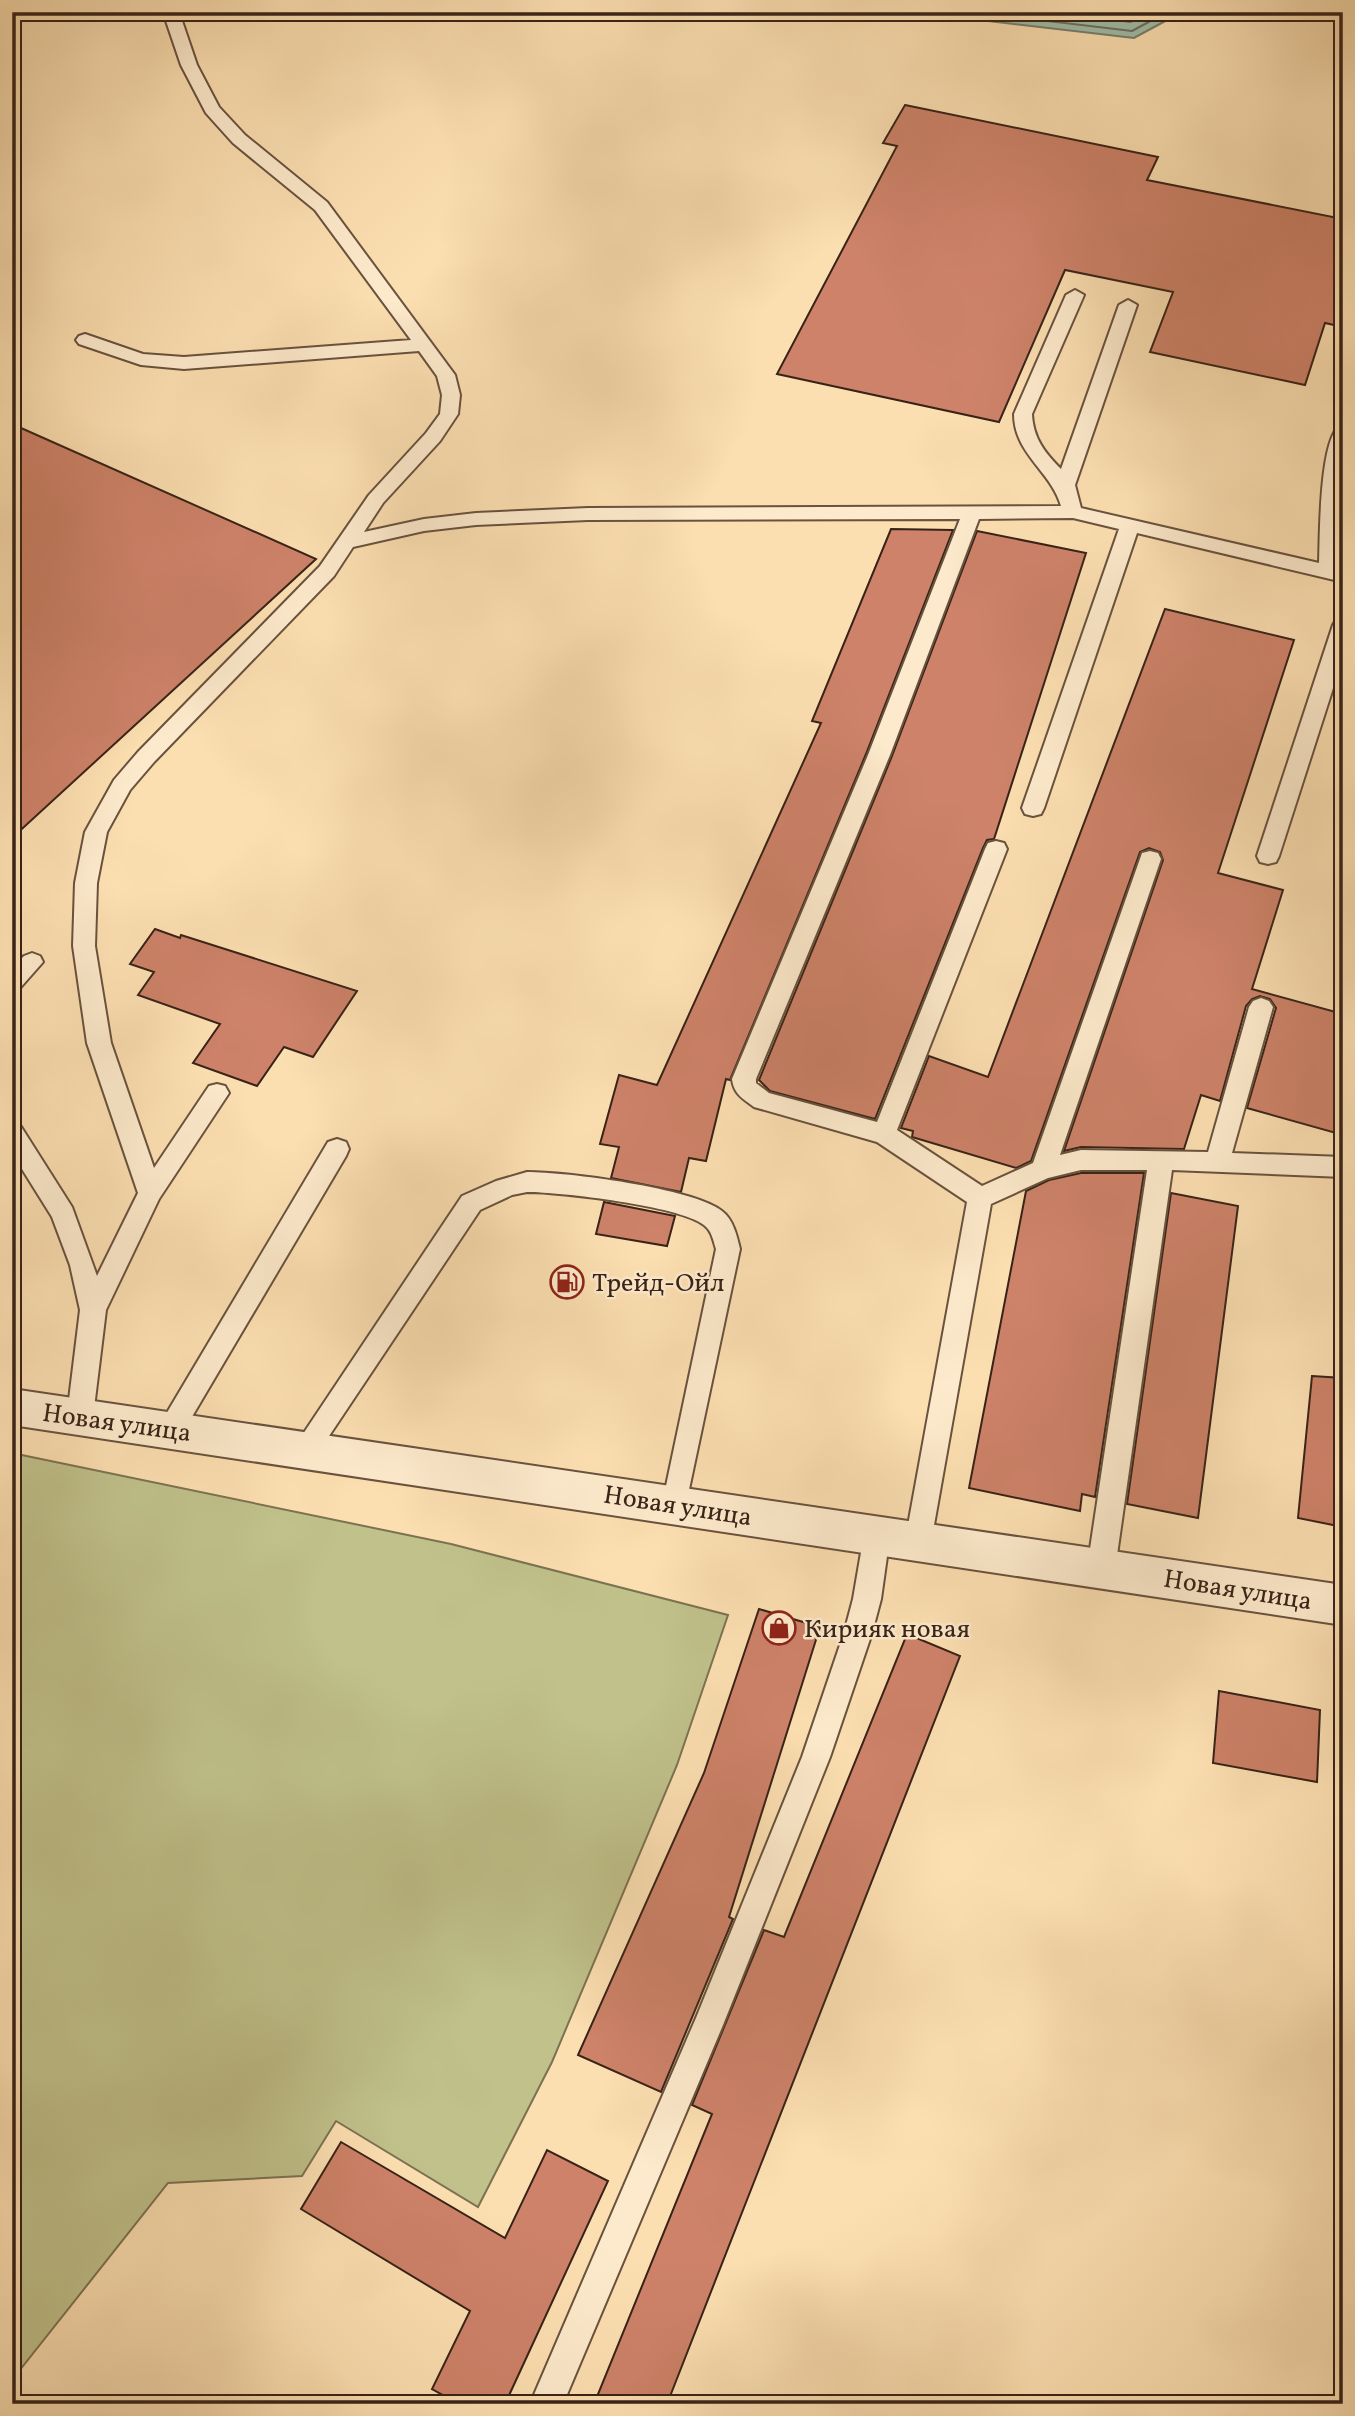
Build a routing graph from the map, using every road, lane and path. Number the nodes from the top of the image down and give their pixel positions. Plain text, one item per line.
1 (171, 12) edge
2 (1075, 295) dead end
3 (1128, 306) dead end
4 (85, 340) dead end
5 (425, 345) junction
6 (1343, 430) edge
7 (1065, 485) junction
8 (972, 512) junction
9 (1073, 512) junction
10 (1130, 525) junction
11 (348, 542) junction
12 (1336, 573) edge
13 (1343, 625) edge
14 (1033, 808) dead end
15 (996, 849) dead end
16 (1268, 856) dead end
17 (1150, 859) dead end
18 (32, 962) dead end
19 (12, 982) edge
20 (1261, 1007) dead end
21 (217, 1093) dead end
22 (12, 1132) edge
23 (884, 1134) junction
24 (337, 1149) dead end
25 (1161, 1160) junction
26 (1217, 1162) junction
27 (1343, 1167) edge
28 (1043, 1169) junction
29 (150, 1193) junction
30 (980, 1198) junction
31 (93, 1310) junction
32 (12, 1407) edge
33 (80, 1416) junction
34 (171, 1429) junction
35 (306, 1449) junction
36 (675, 1505) junction
37 (877, 1535) junction
38 (918, 1542) junction
39 (1101, 1569) junction
40 (1343, 1605) edge
41 (546, 2404) edge

1 - 5 lane
2 - 7 lane
3 - 7 lane
4 - 5 lane
5 - 11 lane
6 - 12 lane
7 - 9 lane
8 - 9 lane
8 - 11 lane
8 - 23 lane
9 - 10 lane
10 - 12 lane
10 - 14 lane
11 - 29 lane
13 - 16 lane
15 - 23 lane
17 - 28 lane
18 - 19 lane
20 - 26 lane
21 - 29 lane
22 - 31 lane
23 - 30 lane
24 - 34 lane
25 - 26 lane
25 - 28 lane
25 - 39 lane
26 - 27 lane
28 - 30 lane
29 - 31 lane
30 - 38 lane
31 - 33 lane
32 - 33 street, Новая улица
33 - 34 street, Новая улица
34 - 35 street, Новая улица
35 - 36 street, Новая улица
35 - 36 lane
36 - 37 street, Новая улица
37 - 38 street, Новая улица
37 - 41 lane
38 - 39 street, Новая улица
39 - 40 street, Новая улица

